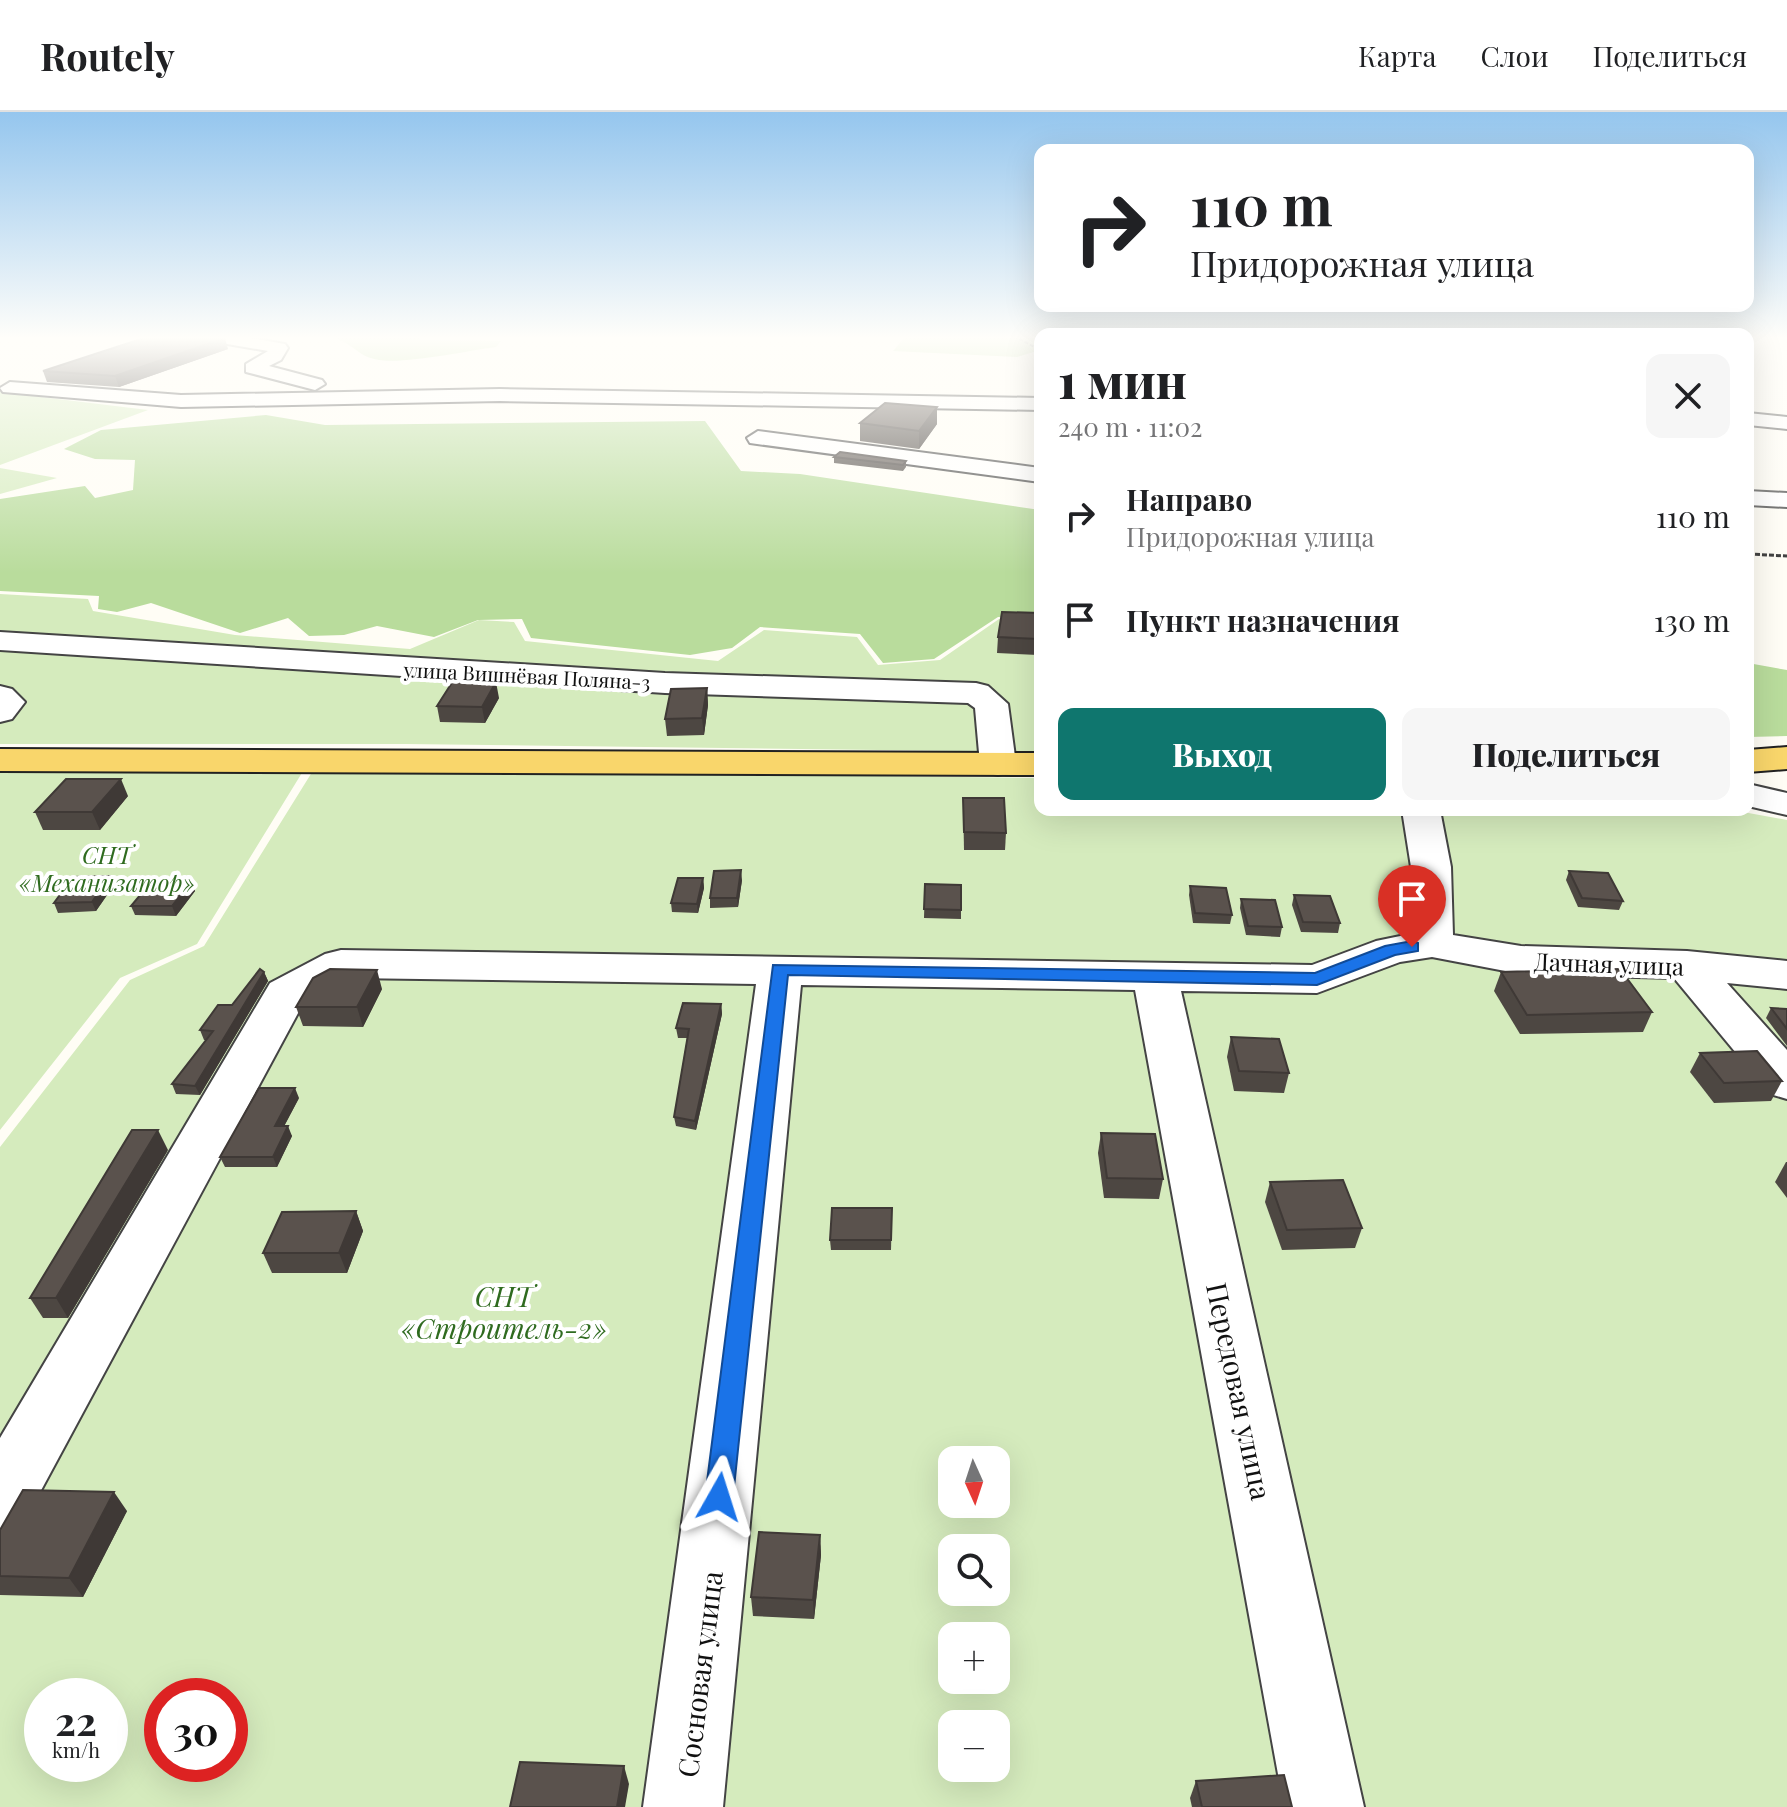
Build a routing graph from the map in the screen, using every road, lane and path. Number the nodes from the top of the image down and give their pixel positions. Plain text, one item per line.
1 (1754, 420) edge
2 (1787, 423) edge
3 (758, 438) dead end
4 (1034, 474) edge
5 (1754, 498) edge
6 (1787, 500) edge
7 (1754, 554) edge
8 (1787, 556) edge
9 (0, 641) edge
10 (0, 696) edge
11 (0, 712) edge
12 (1787, 758) edge
13 (0, 760) edge
14 (1754, 761) edge
15 (998, 764) junction
16 (1034, 764) edge
17 (1754, 796) edge
18 (1787, 804) edge
19 (1422, 816) edge
20 (1432, 944) junction
21 (1687, 965) junction
22 (780, 969) junction
23 (1155, 975) junction
24 (1787, 975) edge
25 (1787, 1082) edge
26 (0, 1500) edge
27 (683, 1807) edge
28 (1324, 1807) edge

1 - 2 street
3 - 4 street
5 - 6 street
7 - 8 path
9 - 15 street, улица Вишнёвая Поляна-3
10 - 11 street
12 - 14 main road
13 - 15 main road
15 - 16 main road
17 - 18 street
19 - 20 street
20 - 21 street, Дачная улица
20 - 23 street, Дачная улица
21 - 24 street, Дачная улица
21 - 25 street
22 - 23 street, Дачная улица
22 - 26 street, Дачная улица
22 - 27 street, Сосновая улица
23 - 28 street, Передовая улица

